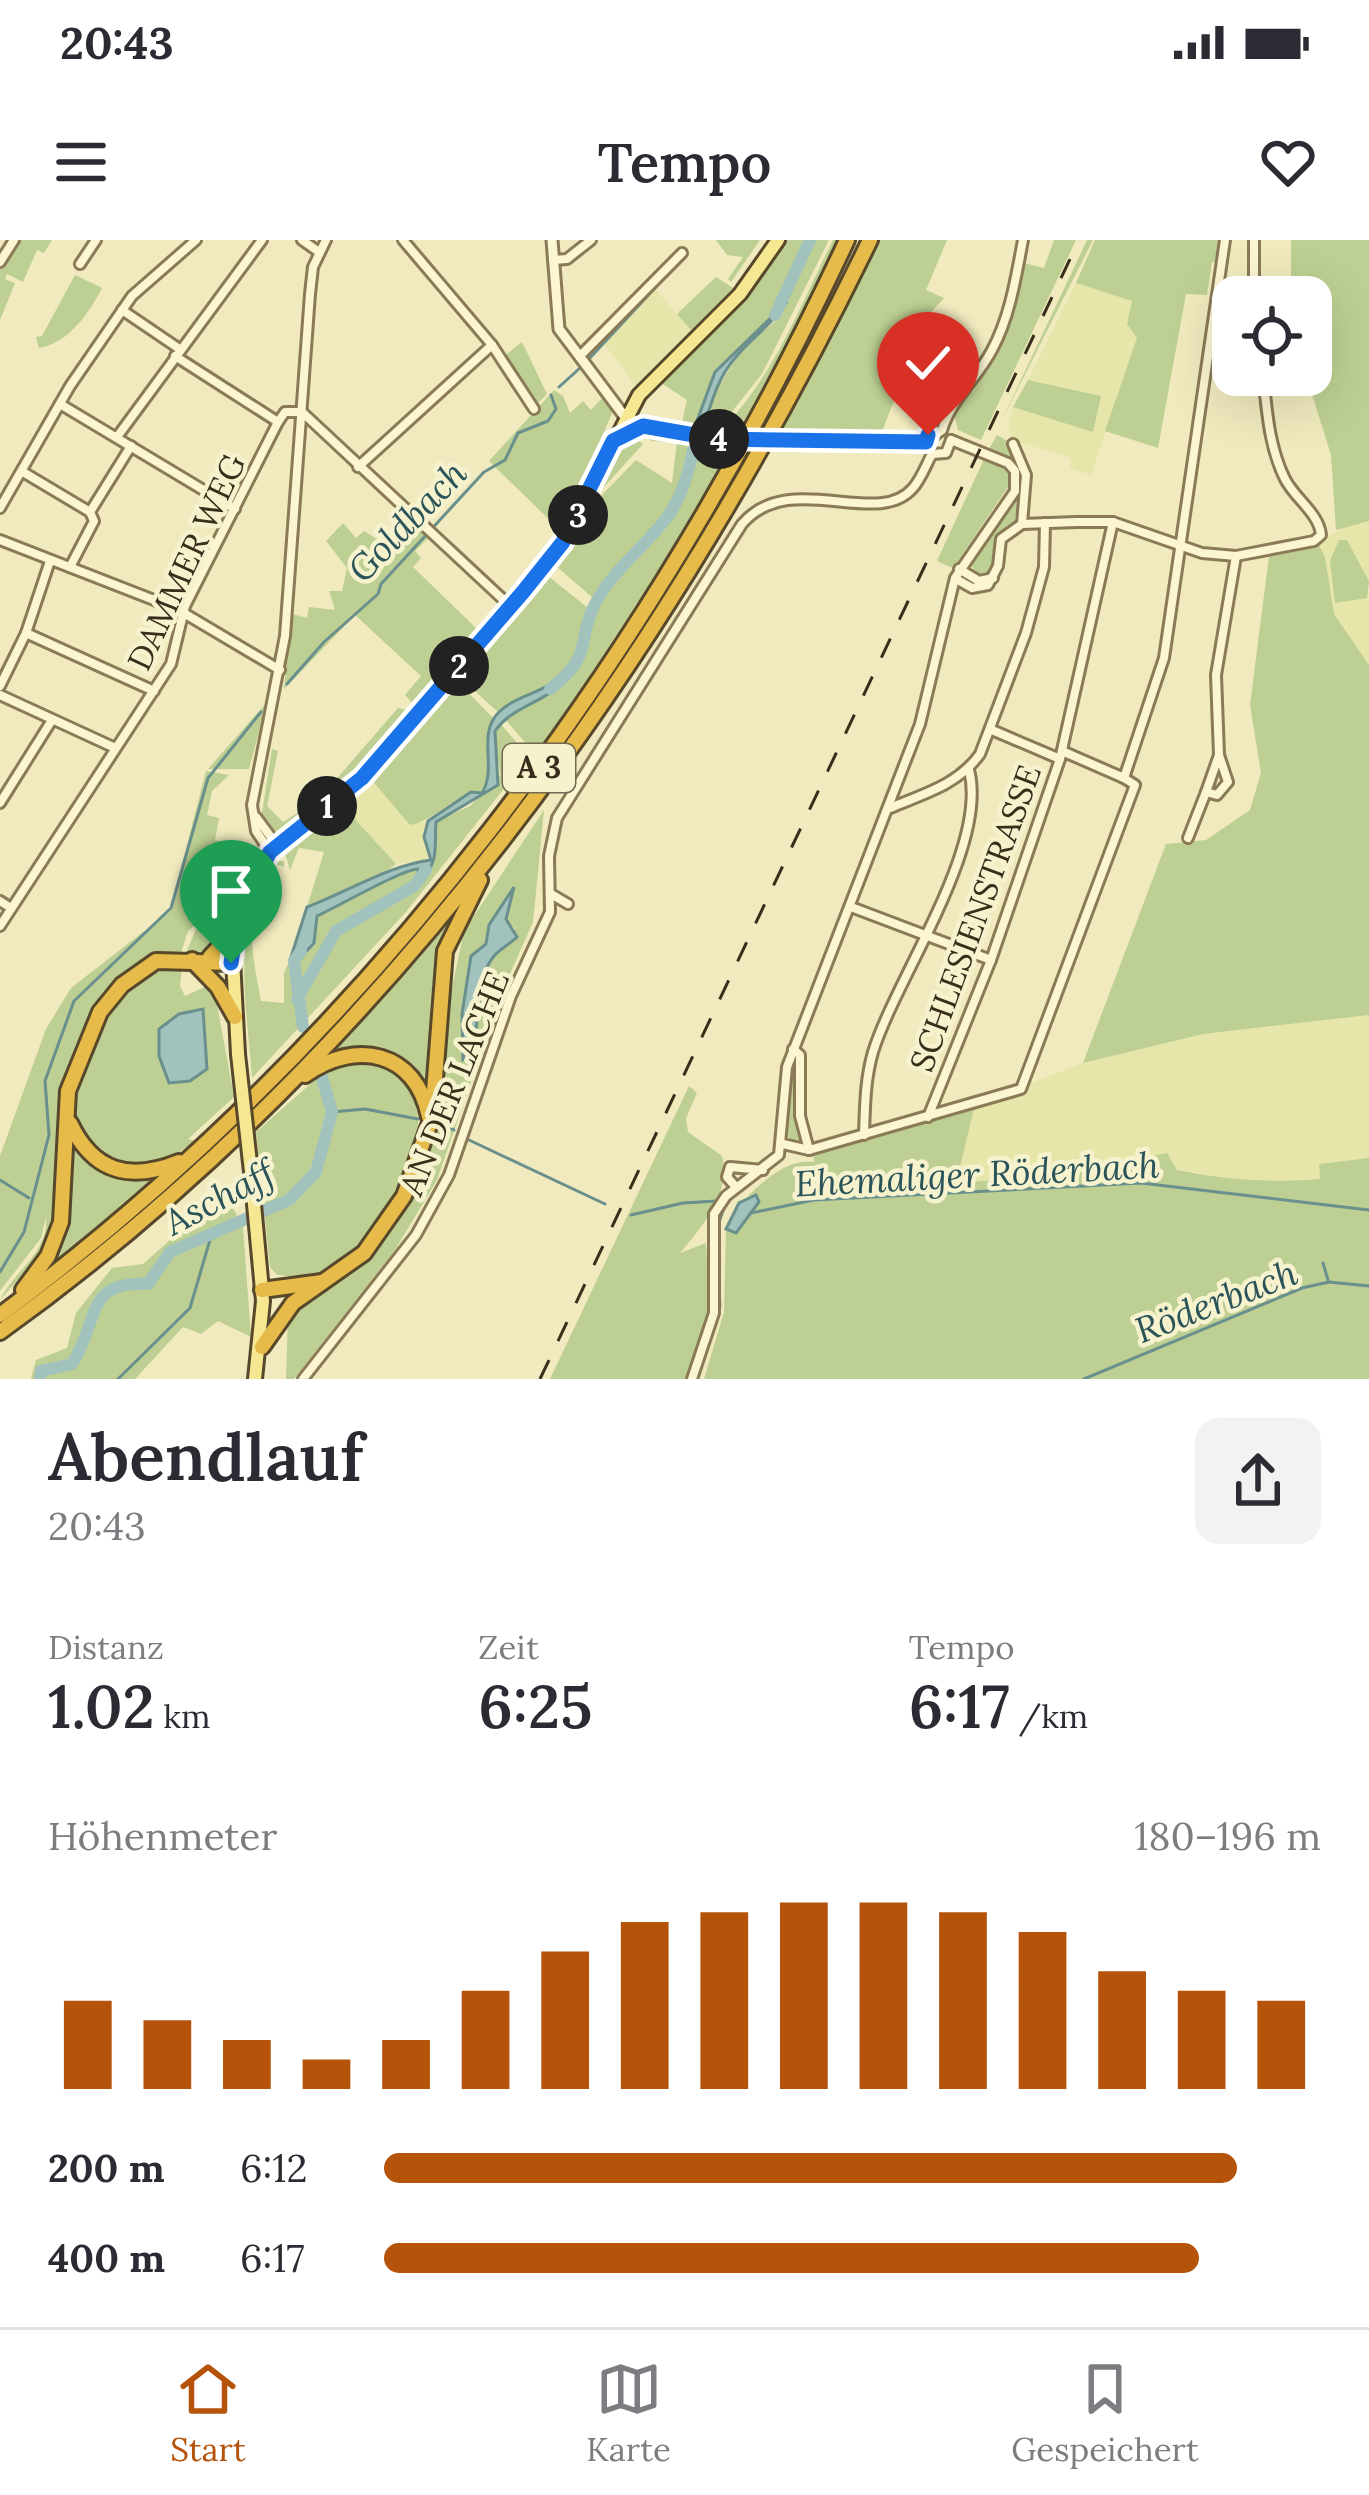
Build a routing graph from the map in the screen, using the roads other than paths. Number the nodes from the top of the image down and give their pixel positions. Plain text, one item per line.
1 (14, 240) edge
2 (96, 240) edge
3 (196, 240) edge
4 (262, 240) edge
5 (302, 240) edge
6 (326, 240) edge
7 (403, 240) edge
8 (552, 240) edge
9 (591, 240) edge
10 (778, 240) edge
11 (847, 240) edge
12 (870, 240) edge
13 (1023, 240) edge
14 (1225, 240) edge
15 (1254, 240) edge
16 (320, 251) junction
17 (682, 253) dead end
18 (553, 260) junction
19 (0, 262) edge
20 (80, 264) dead end
21 (1254, 276) edge
22 (122, 310) junction
23 (492, 345) junction
24 (176, 352) junction
25 (579, 358) junction
26 (1266, 396) edge
27 (60, 404) junction
28 (534, 409) dead end
29 (302, 412) junction
30 (627, 414) junction
31 (278, 422) junction
32 (647, 427) junction
33 (942, 430) junction
34 (117, 437) junction
35 (951, 440) junction
36 (613, 441) junction
37 (926, 442) junction
38 (1013, 444) dead end
39 (131, 446) junction
40 (932, 454) junction
41 (358, 467) junction
42 (23, 472) junction
43 (0, 508) edge
44 (235, 509) junction
45 (90, 512) junction
46 (1113, 522) junction
47 (1045, 523) junction
48 (1022, 524) junction
49 (0, 540) edge
50 (1183, 546) junction
51 (1236, 556) junction
52 (50, 561) junction
53 (70, 567) junction
54 (957, 573) junction
55 (994, 578) junction
56 (977, 588) junction
57 (948, 603) junction
58 (509, 608) junction
59 (184, 615) junction
60 (26, 633) junction
61 (280, 670) junction
62 (0, 686) edge
63 (154, 691) junction
64 (0, 695) edge
65 (52, 720) junction
66 (992, 730) junction
67 (114, 747) junction
68 (1061, 755) junction
69 (1219, 755) junction
70 (969, 770) junction
71 (1124, 778) junction
72 (1206, 792) junction
73 (0, 803) edge
74 (888, 808) junction
75 (512, 829) junction
76 (1188, 838) dead end
77 (273, 848) junction
78 (551, 894) junction
79 (0, 901) edge
80 (850, 907) junction
81 (11, 908) junction
82 (550, 912) junction
83 (0, 926) edge
84 (234, 931) junction
85 (929, 936) junction
86 (210, 957) junction
87 (192, 960) junction
88 (991, 960) junction
89 (231, 962) junction
90 (235, 1017) junction
91 (794, 1049) junction
92 (277, 1095) junction
93 (68, 1119) junction
94 (928, 1119) junction
95 (430, 1126) junction
96 (864, 1136) junction
97 (783, 1144) junction
98 (809, 1150) junction
99 (194, 1154) junction
100 (765, 1171) junction
101 (736, 1187) junction
102 (333, 1279) junction
103 (262, 1287) junction
104 (2, 1314) edge
105 (0, 1332) edge
106 (262, 1347) junction
107 (255, 1379) edge
108 (303, 1379) edge
109 (692, 1379) edge

1 - 19 street
2 - 20 street
3 - 22 street
4 - 24 street
5 - 16 street
6 - 16 street
7 - 23 street
8 - 18 street
9 - 18 street
10 - 30 main road
11 - 99 highway, A 3
12 - 75 highway, A 3
13 - 33 street
14 - 50 street
15 - 21 street
16 - 29 street
17 - 25 street
18 - 25 street
22 - 24 street
22 - 27 street
23 - 28 street
23 - 41 street
24 - 31 street
24 - 34 street
25 - 30 street
26 - 51 street
27 - 34 street
27 - 42 street
29 - 31 street, DAMMER WEG
29 - 41 street
29 - 61 street
30 - 32 street
30 - 36 main road
31 - 44 street, DAMMER WEG
32 - 36 street
32 - 37 street, bridge
33 - 35 street
33 - 37 street
34 - 39 street
35 - 40 street
35 - 54 street
36 - 58 main road
37 - 40 street
38 - 48 street
39 - 44 street
39 - 45 street
40 - 78 street, AN DER LACHE
41 - 58 street
42 - 43 street
42 - 45 street
44 - 59 street, DAMMER WEG
45 - 53 street
46 - 47 street
46 - 50 street
46 - 68 street, SCHLESIENSTRASSE
47 - 48 street
47 - 66 street
48 - 55 street
49 - 52 street
50 - 51 street
50 - 71 street
51 - 69 street
52 - 53 street
52 - 60 street
53 - 59 street
54 - 55 street
54 - 56 street
54 - 57 street
55 - 56 street
56 - 57 street
57 - 74 street
58 - 77 main road
59 - 61 street
59 - 63 street, DAMMER WEG
60 - 62 street
60 - 63 street
61 - 77 street
63 - 67 street, DAMMER WEG
64 - 65 street
65 - 67 street
65 - 73 street
66 - 68 street
66 - 70 street
67 - 81 street, DAMMER WEG
68 - 71 street
68 - 88 street, SCHLESIENSTRASSE
69 - 72 street
69 - 72 street
70 - 74 street
70 - 85 street
71 - 94 street
72 - 76 street
74 - 80 street
75 - 92 highway, A 3
75 - 95 highway
77 - 84 main road
78 - 82 street, AN DER LACHE
78 - 82 street
79 - 81 street
80 - 85 street
80 - 91 street
81 - 83 street, DAMMER WEG
82 - 108 street, AN DER LACHE
84 - 86 highway
84 - 89 main road
85 - 88 street
85 - 96 street
86 - 87 highway
86 - 89 highway
87 - 89 highway
87 - 90 highway
87 - 93 highway
88 - 94 street, SCHLESIENSTRASSE
89 - 90 main road
90 - 103 main road, bridge
91 - 97 street
91 - 98 street
92 - 95 highway
92 - 105 highway, A 3
93 - 99 highway
93 - 104 highway
94 - 96 street
95 - 102 highway
96 - 98 street
97 - 98 street
97 - 100 street
99 - 104 highway, A 3
100 - 101 street
100 - 101 street
101 - 109 street
102 - 103 highway
102 - 106 highway
103 - 106 main road
106 - 107 main road

